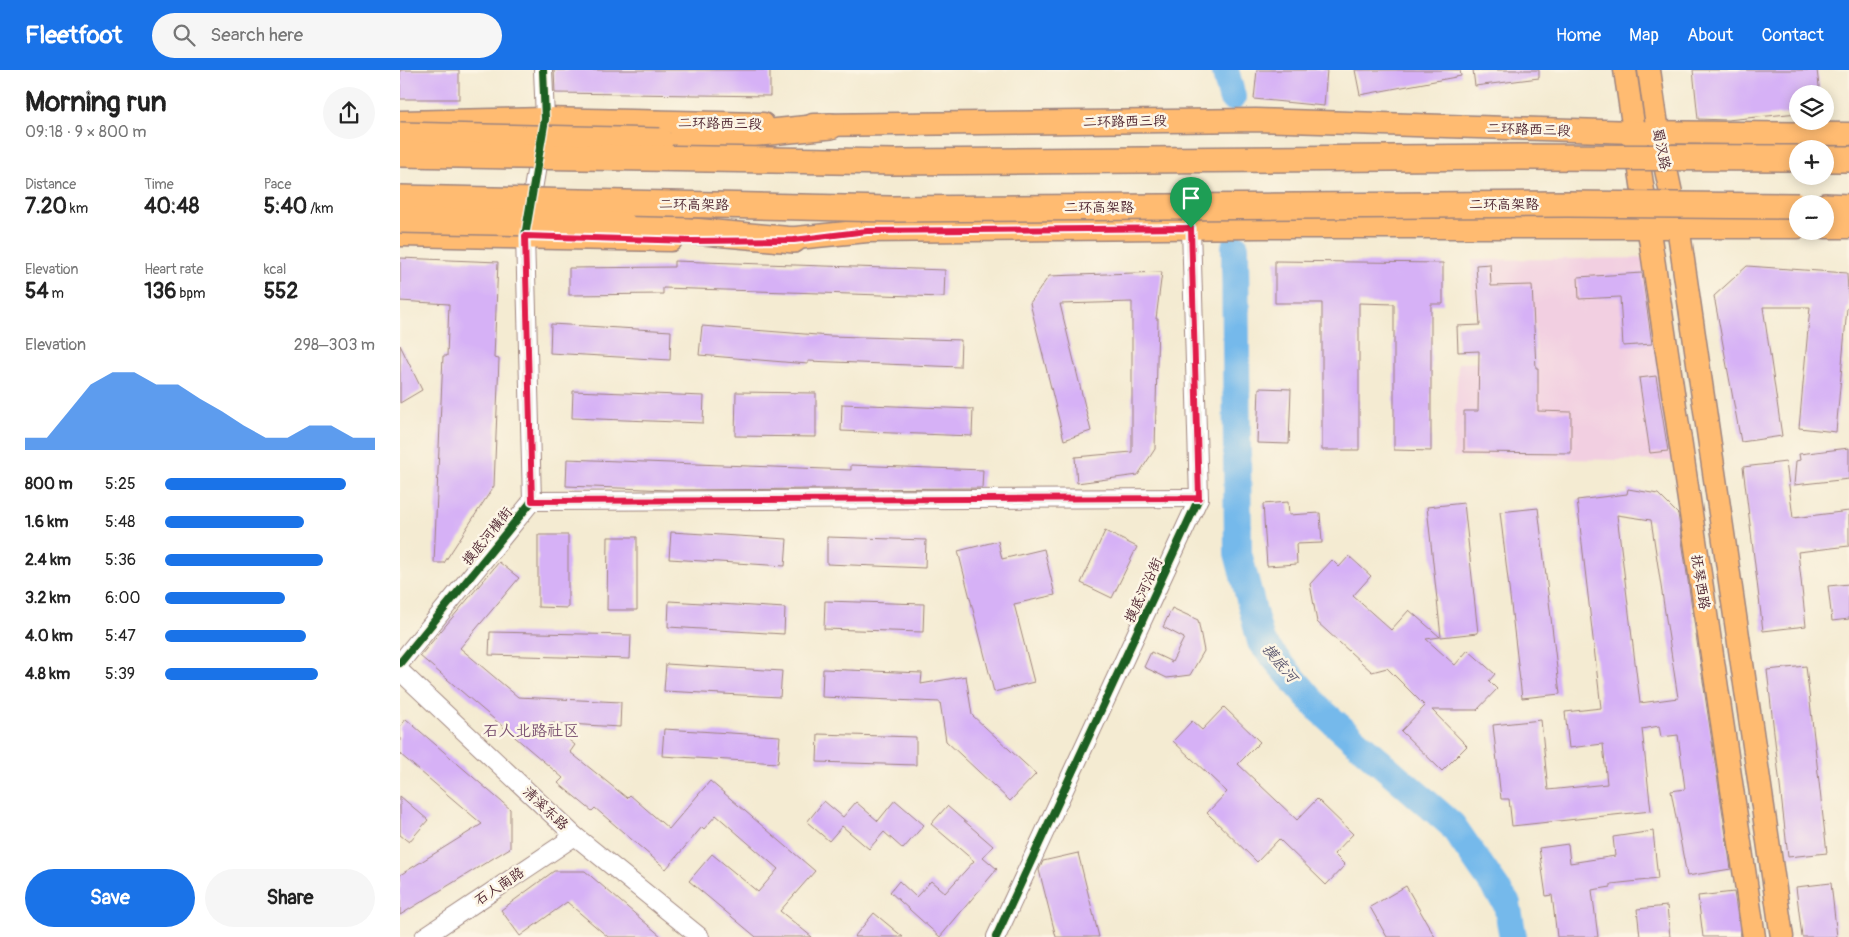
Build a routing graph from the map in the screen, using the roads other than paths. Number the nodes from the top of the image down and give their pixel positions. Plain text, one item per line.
1 (543, 70) edge
2 (1625, 70) edge
3 (1649, 70) edge
4 (546, 118) junction
5 (400, 122) edge
6 (831, 126) junction
7 (1634, 132) junction
8 (1658, 132) junction
9 (1849, 134) edge
10 (400, 135) edge
11 (400, 154) edge
12 (1789, 158) edge
13 (1834, 159) edge
14 (1849, 159) edge
15 (400, 198) edge
16 (1789, 206) edge
17 (1834, 206) edge
18 (1849, 206) edge
19 (400, 220) edge
20 (1650, 226) junction
21 (1678, 226) junction
22 (1789, 227) edge
23 (1834, 227) edge
24 (1849, 227) edge
25 (1191, 228) junction
26 (400, 235) edge
27 (525, 236) junction
28 (794, 240) junction
29 (1199, 498) junction
30 (532, 501) junction
31 (400, 662) edge
32 (400, 671) edge
33 (575, 836) junction
34 (424, 937) edge
35 (700, 937) edge
36 (996, 937) edge
37 (1754, 937) edge
38 (1782, 937) edge

1 - 4 street
2 - 7 main road, 蜀汉路
3 - 8 main road, 蜀汉路
4 - 5 main road, 二环路西三段
4 - 6 main road, 二环路西三段
4 - 27 street
6 - 7 main road, 二环路西三段
6 - 10 highway, bridge
7 - 8 main road, 二环路西三段
7 - 20 main road, 蜀汉路
8 - 9 main road, 二环路西三段
8 - 21 main road, 蜀汉路
11 - 12 highway, bridge
13 - 14 highway
15 - 16 highway, 二环高架路, bridge
17 - 18 highway
19 - 28 highway, bridge
20 - 21 main road
20 - 25 main road
20 - 37 main road, 抚琴西路
21 - 22 main road
21 - 38 main road, 抚琴西路
23 - 24 main road
25 - 28 main road
25 - 29 street, 摸底河沿街
26 - 27 main road
27 - 28 main road
27 - 30 street
29 - 30 street
29 - 36 street, 摸底河沿街
30 - 31 street, 摸底河横街
32 - 33 street, 清溪东路
33 - 34 street, 石人南路
33 - 35 street, 清溪东路

